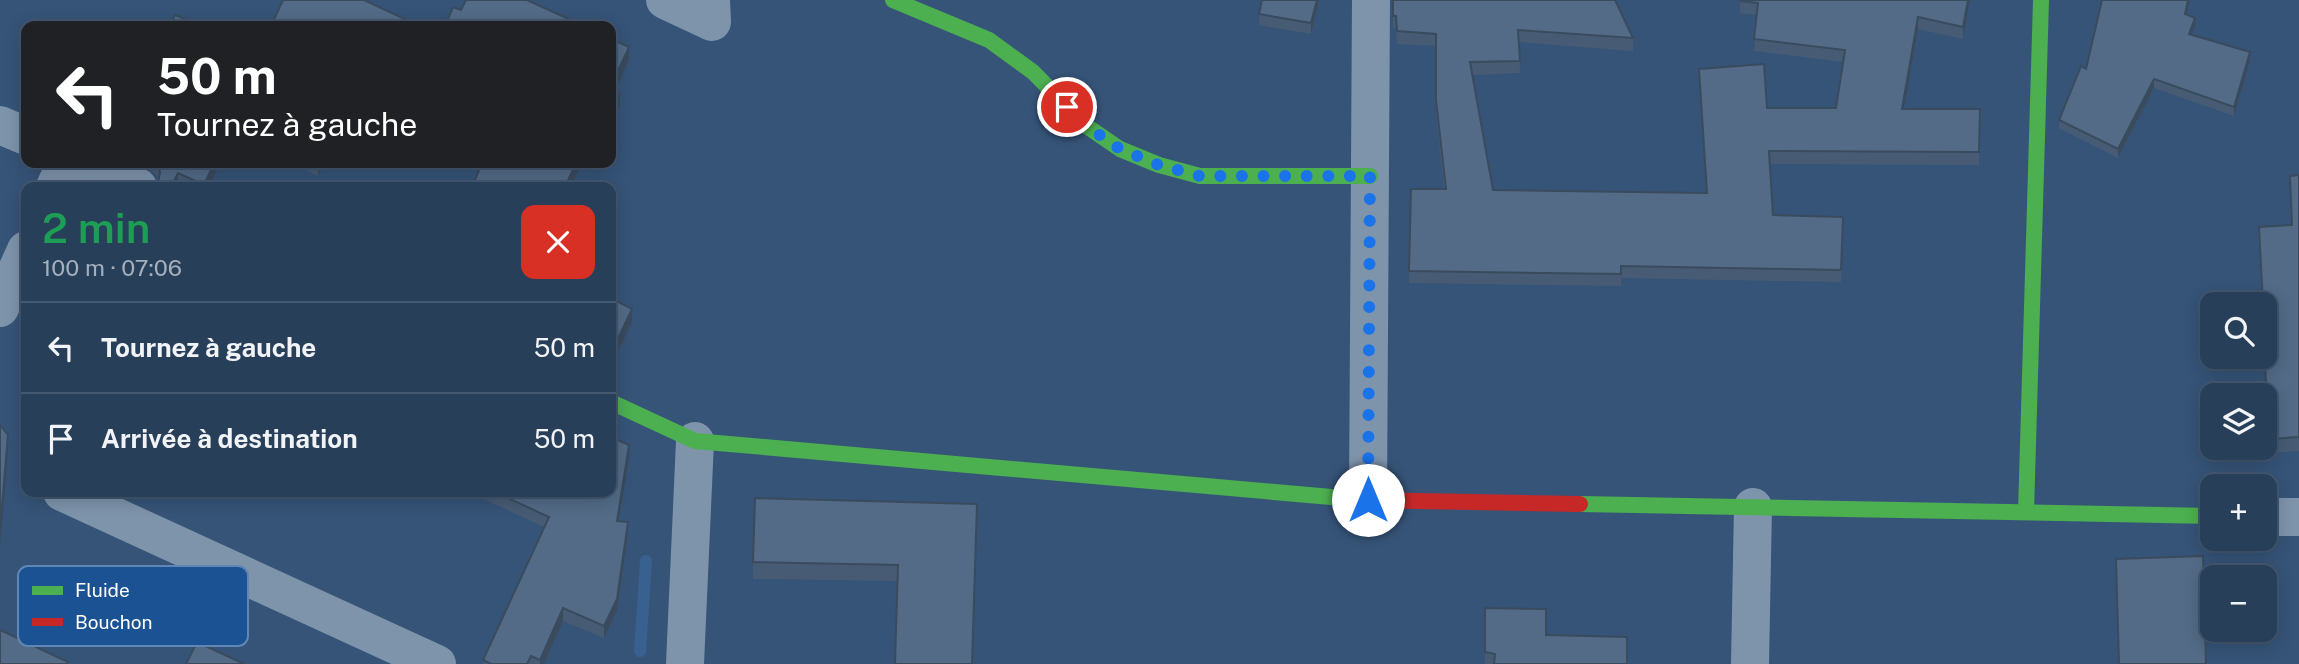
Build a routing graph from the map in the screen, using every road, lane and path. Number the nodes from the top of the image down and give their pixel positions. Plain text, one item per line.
1 (665, 0) edge
2 (711, 0) edge
3 (893, 0) edge
4 (1371, 0) edge
5 (2041, 0) edge
6 (0, 125) edge
7 (21, 134) edge
8 (95, 168) edge
9 (1370, 176) junction
10 (127, 182) edge
11 (21, 261) edge
12 (0, 308) edge
13 (616, 404) edge
14 (695, 440) junction
15 (73, 497) edge
16 (1368, 500) junction
17 (1754, 508) junction
18 (2026, 512) junction
19 (2200, 516) edge
20 (2277, 517) edge
21 (2299, 517) edge
22 (223, 566) edge
23 (248, 577) edge
24 (437, 664) edge
25 (685, 664) edge
26 (1750, 664) edge

1 - 2 street
3 - 9 street
4 - 9 street
5 - 18 street
6 - 7 street
8 - 10 street
9 - 16 street
11 - 12 street
13 - 14 street
14 - 16 street
14 - 25 street
15 - 22 street
16 - 17 street
17 - 18 street
17 - 26 street
18 - 19 street
20 - 21 street
23 - 24 street

